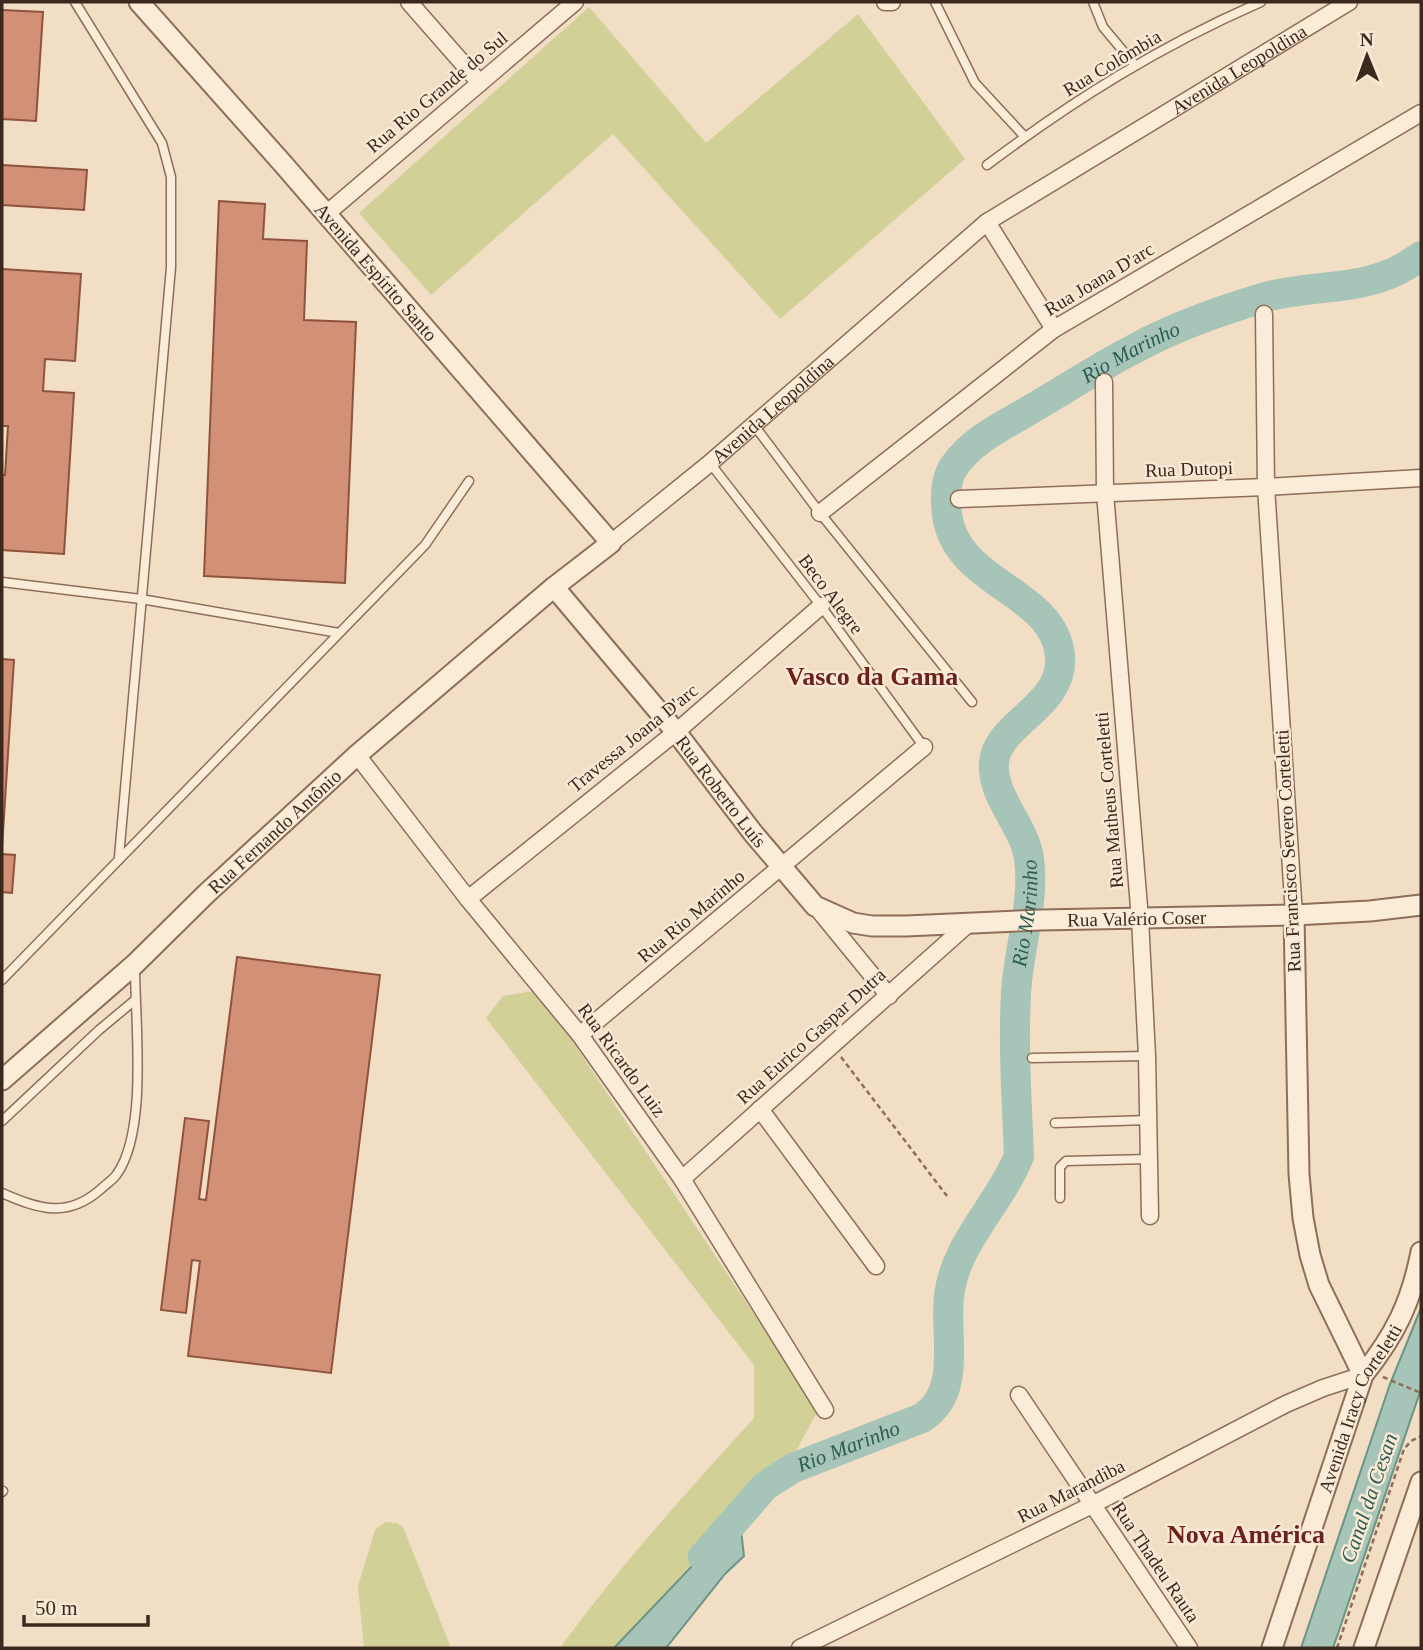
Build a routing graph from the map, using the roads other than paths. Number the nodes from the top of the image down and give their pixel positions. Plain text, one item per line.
1 (75, 2) edge
2 (139, 2) edge
3 (409, 2) edge
4 (575, 2) edge
5 (885, 2) edge
6 (892, 2) edge
7 (935, 2) edge
8 (1093, 2) edge
9 (1261, 2) edge
10 (1349, 2) edge
11 (1134, 64) junction
12 (480, 83) junction
13 (1421, 113) edge
14 (1025, 137) junction
15 (987, 165) dead end
16 (325, 215) junction
17 (987, 222) junction
18 (1264, 314) dead end
19 (1054, 329) junction
20 (1104, 382) dead end
21 (754, 425) junction
22 (710, 463) junction
23 (1421, 478) edge
24 (469, 481) dead end
25 (1266, 487) junction
26 (1105, 493) junction
27 (959, 499) dead end
28 (820, 513) junction
29 (611, 543) junction
30 (2, 582) edge
31 (554, 587) junction
32 (141, 599) junction
33 (821, 606) junction
34 (338, 633) junction
35 (972, 702) dead end
36 (676, 732) junction
37 (924, 747) joint
38 (357, 755) junction
39 (119, 857) junction
40 (782, 867) junction
41 (468, 899) junction
42 (1421, 905) edge
43 (815, 906) junction
44 (1294, 915) junction
45 (1140, 919) junction
46 (967, 925) junction
47 (135, 964) junction
48 (2, 979) edge
49 (889, 996) junction
50 (135, 1000) junction
51 (580, 1035) junction
52 (1147, 1056) junction
53 (1032, 1058) dead end
54 (2, 1080) edge
55 (760, 1110) junction
56 (1148, 1120) junction
57 (2, 1121) edge
58 (1055, 1123) dead end
59 (1149, 1159) junction
60 (681, 1179) junction
61 (2, 1193) edge
62 (1060, 1198) dead end
63 (1150, 1216) dead end
64 (1421, 1252) edge
65 (876, 1266) dead end
66 (1348, 1345) junction
67 (1386, 1345) junction
68 (1363, 1375) junction
69 (1018, 1395) dead end
70 (825, 1410) dead end
71 (1421, 1482) edge
72 (1091, 1505) junction
73 (800, 1648) edge
74 (1189, 1648) edge
75 (1272, 1648) edge
76 (1364, 1648) edge

1 - 32 lane
2 - 16 street, Avenida Espírito Santo
3 - 12 street
4 - 12 street, Rua Rio Grande do Sul
5 - 6 street
7 - 14 lane
8 - 11 lane
9 - 11 lane, Rua Colômbia
10 - 17 street, Avenida Leopoldina
11 - 14 lane, Rua Colômbia
12 - 16 street, Rua Rio Grande do Sul
13 - 19 street, Rua Joana D'arc
14 - 15 lane, Rua Colômbia
16 - 29 street, Avenida Espírito Santo
17 - 19 street
17 - 21 street, Avenida Leopoldina
18 - 25 street, Rua Francisco Severo Corteletti
19 - 28 street, Rua Joana D'arc
20 - 26 street, Rua Matheus Corteletti
21 - 22 street, Avenida Leopoldina
21 - 28 lane
22 - 29 street, Avenida Leopoldina
22 - 33 lane, Beco Alegre
23 - 25 street, Rua Dutopi
24 - 34 lane
25 - 26 street, Rua Dutopi
25 - 44 street, Rua Francisco Severo Corteletti
26 - 27 street, Rua Dutopi
26 - 45 street, Rua Matheus Corteletti
28 - 35 lane
29 - 31 street, Avenida Leopoldina
30 - 32 lane
31 - 36 street, Rua Roberto Luís
31 - 38 street, Rua Fernando Antônio
32 - 34 lane
32 - 39 lane
33 - 36 street, Travessa Joana D'arc
33 - 37 lane, Beco Alegre
34 - 39 lane
36 - 40 street, Rua Roberto Luís
36 - 41 street, Travessa Joana D'arc
37 - 40 street, Rua Rio Marinho
38 - 41 street, Rua Ricardo Luiz
38 - 47 street, Rua Fernando Antônio
39 - 48 lane
40 - 43 street, Rua Roberto Luís
40 - 51 street, Rua Rio Marinho
41 - 51 street, Rua Ricardo Luiz
42 - 44 street, Rua Valério Coser
43 - 46 street, Rua Valério Coser
43 - 49 street, Rua Roberto Luís
44 - 45 street, Rua Valério Coser
44 - 66 street, Rua Francisco Severo Corteletti
45 - 46 street, Rua Valério Coser
45 - 52 street, Rua Matheus Corteletti
46 - 49 street, Rua Eurico Gaspar Dutra
47 - 50 lane
47 - 54 street, Rua Fernando Antônio
49 - 55 street, Rua Eurico Gaspar Dutra
50 - 57 lane
50 - 61 lane
51 - 60 street, Rua Ricardo Luiz
52 - 53 lane
52 - 56 street, Rua Matheus Corteletti
55 - 60 street, Rua Eurico Gaspar Dutra
55 - 65 street
56 - 58 lane
56 - 59 street, Rua Matheus Corteletti
59 - 62 lane
59 - 63 street, Rua Matheus Corteletti
60 - 70 street, Rua Ricardo Luiz
64 - 67 street, Avenida Iracy Corteletti
66 - 67 street
66 - 68 street, Rua Francisco Severo Corteletti
67 - 68 street, Avenida Iracy Corteletti
68 - 72 street, Rua Marandiba
68 - 75 street, Avenida Iracy Corteletti
69 - 72 street, Rua Thadeu Rauta
71 - 76 street
72 - 73 street, Rua Marandiba
72 - 74 street, Rua Thadeu Rauta

